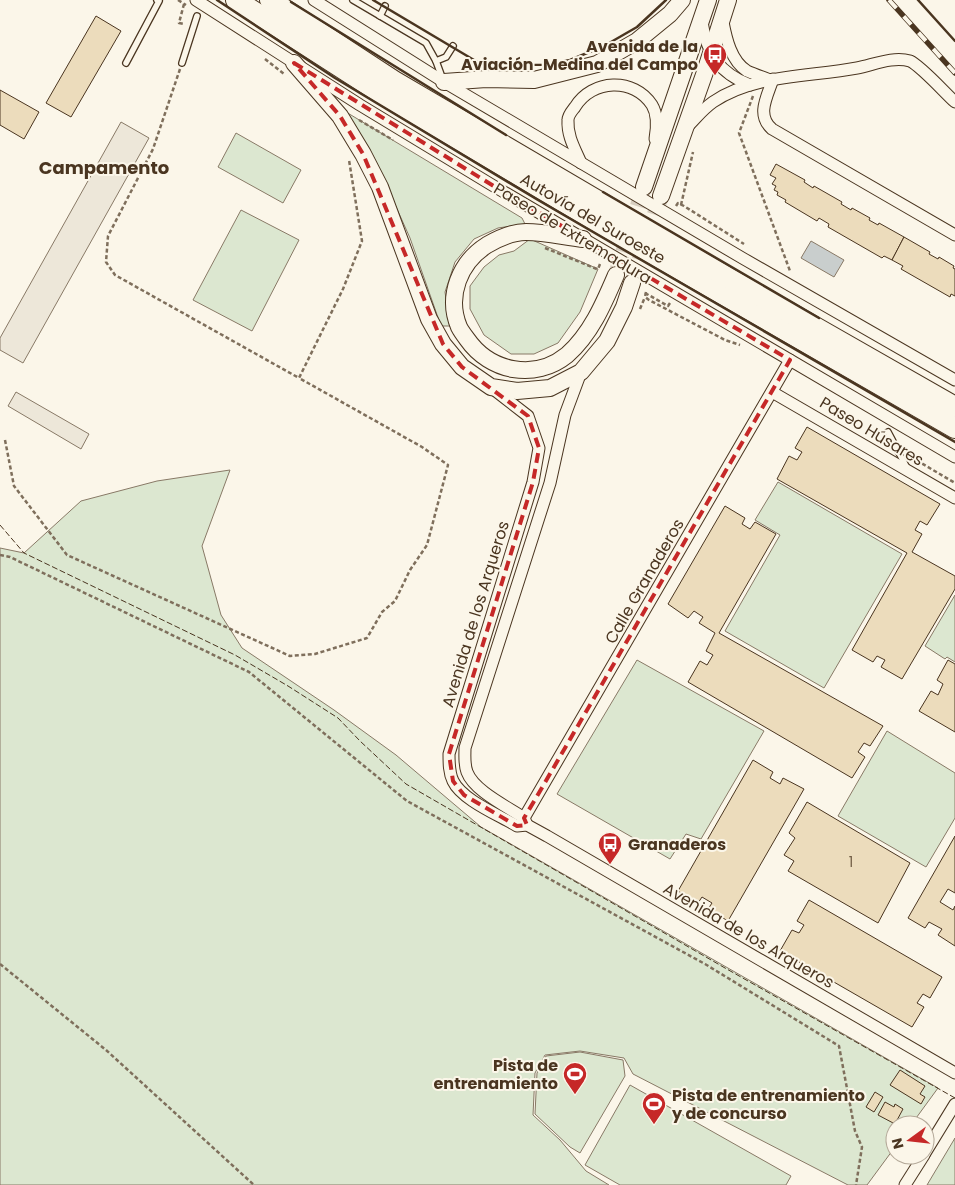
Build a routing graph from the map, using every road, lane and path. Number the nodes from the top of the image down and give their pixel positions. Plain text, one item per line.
1 (157, 0) edge
2 (178, 0) edge
3 (236, 0) edge
4 (270, 0) edge
5 (314, 0) edge
6 (353, 0) edge
7 (682, 0) edge
8 (708, 0) edge
9 (728, 0) edge
10 (184, 4) junction
11 (193, 4) edge
12 (385, 6) dead end
13 (197, 16) dead end
14 (380, 16) junction
15 (702, 18) junction
16 (722, 18) junction
17 (186, 19) dead end
18 (453, 46) dead end
19 (711, 53) junction
20 (260, 56) dead end
21 (436, 61) junction
22 (126, 63) dead end
23 (182, 63) joint
24 (291, 70) junction
25 (771, 80) junction
26 (444, 82) junction
27 (749, 89) junction
28 (955, 102) edge
29 (684, 131) junction
30 (695, 145) dead end
31 (348, 158) dead end
32 (653, 158) junction
33 (581, 164) junction
34 (644, 187) tunnel mouth
35 (661, 196) tunnel mouth
36 (681, 205) junction
37 (676, 206) dead end
38 (955, 235) edge
39 (583, 239) junction
40 (538, 246) dead end
41 (745, 250) dead end
42 (612, 270) joint
43 (792, 277) dead end
44 (632, 282) tunnel mouth
45 (645, 297) junction
46 (666, 299) dead end
47 (640, 309) dead end
48 (734, 338) dead end
49 (742, 342) dead end
50 (747, 345) dead end
51 (790, 360) junction
52 (580, 372) junction
53 (298, 378) junction
54 (955, 380) edge
55 (491, 387) junction
56 (772, 392) junction
57 (955, 407) edge
58 (955, 428) edge
59 (888, 432) dead end
60 (5, 440) dead end
61 (955, 457) edge
62 (910, 472) junction
63 (955, 498) edge
64 (0, 555) edge
65 (526, 822) junction
66 (0, 964) edge
67 (955, 1073) edge
68 (955, 1104) edge
69 (935, 1136) edge
70 (917, 1165) edge
71 (254, 1185) edge
72 (856, 1185) edge
73 (905, 1185) edge

1 - 22 lane
2 - 10 path
3 - 58 highway, Autovía del Suroeste
4 - 57 highway, Autovía del Suroeste
5 - 26 street
6 - 14 lane
7 - 26 main road
8 - 15 main road
9 - 16 main road
10 - 11 path
10 - 17 path
11 - 24 street, Paseo de Extremadura
12 - 14 lane
13 - 23 lane
14 - 21 lane
15 - 19 street
15 - 32 main road
16 - 19 main road
16 - 25 street
18 - 21 lane
19 - 27 street
19 - 29 main road
20 - 24 path
21 - 26 lane
23 - 53 path
24 - 39 street, Paseo de Extremadura
24 - 55 main road
25 - 27 street
25 - 28 street
25 - 38 street
26 - 33 street
27 - 29 street
27 - 43 path
29 - 35 main road
30 - 36 path
31 - 53 path
32 - 33 street
32 - 34 main road
33 - 54 street
36 - 37 path
36 - 41 path
39 - 42 main road
39 - 51 street, Paseo de Extremadura
40 - 42 path
44 - 52 main road
45 - 46 path
45 - 47 path
45 - 50 path
48 - 49 path
51 - 56 street, Calle Granaderos
51 - 61 street, Paseo de Extremadura
52 - 55 main road
52 - 65 street, Avenida de los Arqueros
53 - 60 path
55 - 65 street, Avenida de los Arqueros
56 - 62 street, Paseo Húsares
56 - 65 street, Calle Granaderos
59 - 62 lane
62 - 63 street, Paseo Húsares
64 - 72 path
65 - 67 street, Avenida de los Arqueros
66 - 71 path
68 - 69 street
70 - 73 street

